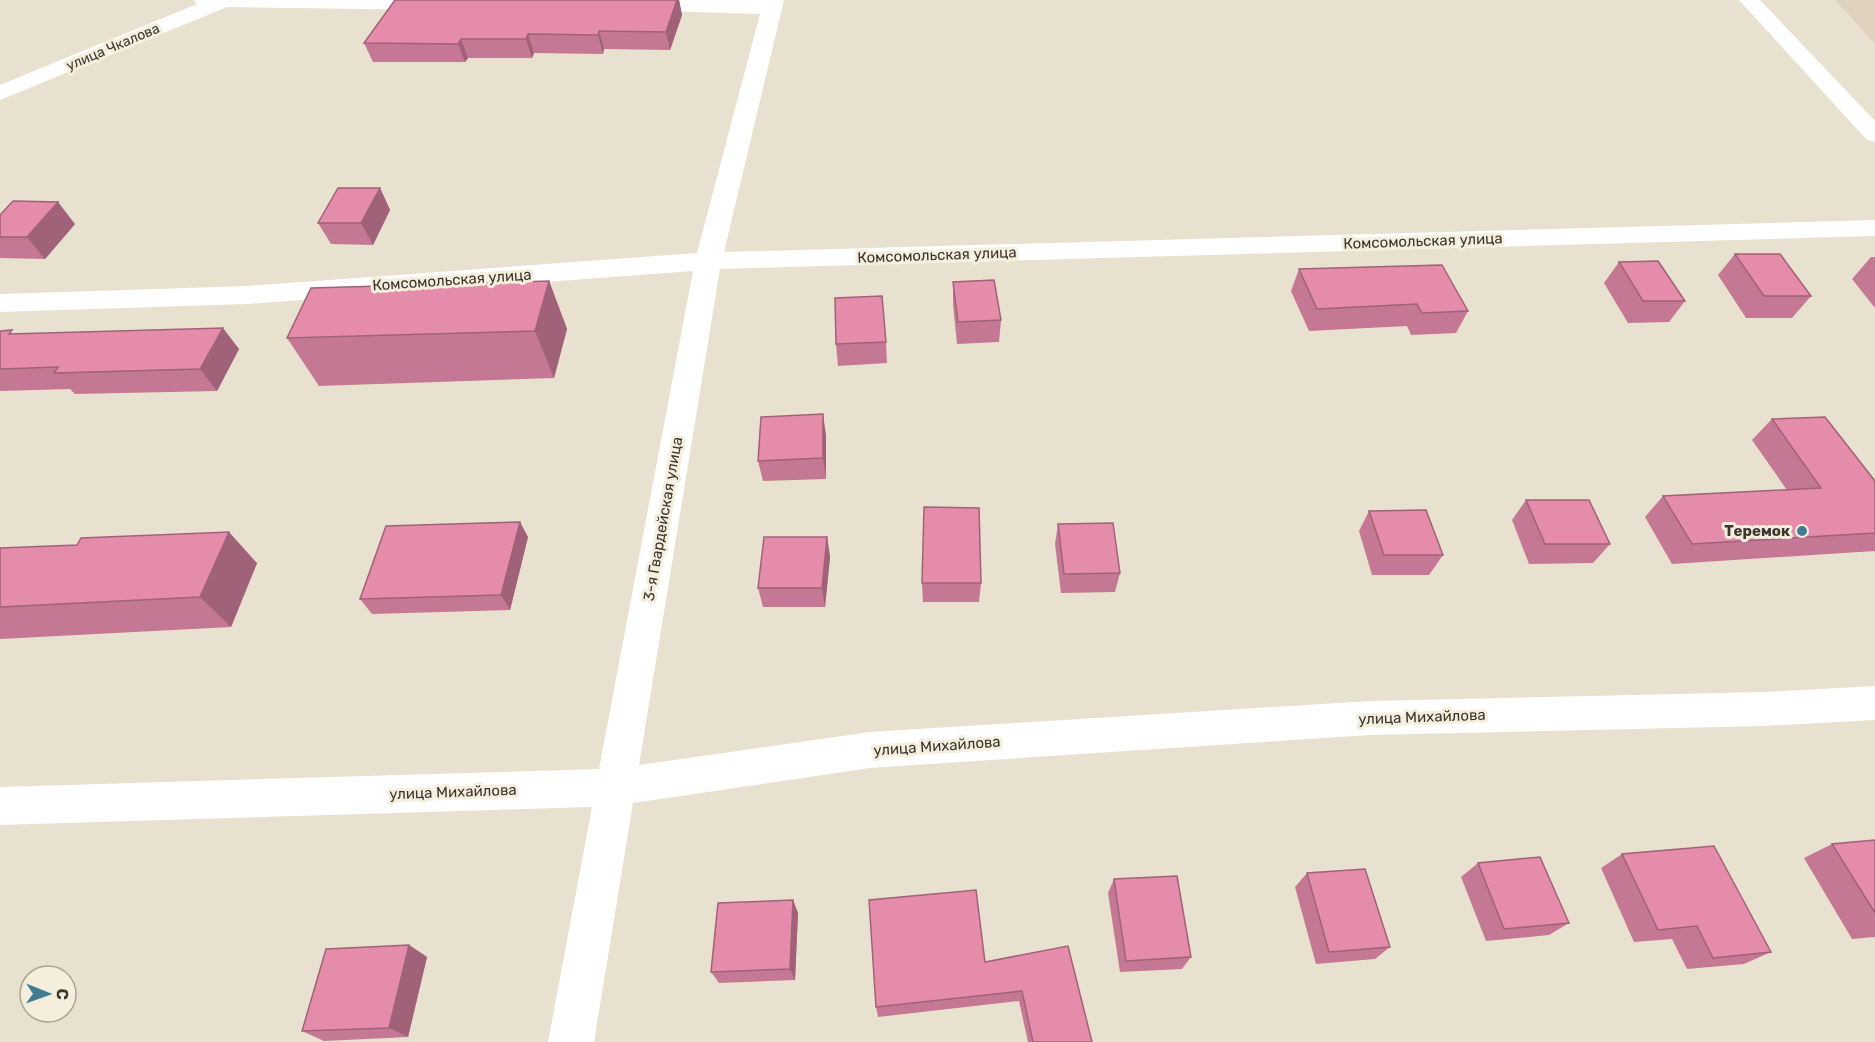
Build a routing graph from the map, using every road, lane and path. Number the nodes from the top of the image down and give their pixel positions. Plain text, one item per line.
1 (204, 0) edge
2 (225, 0) edge
3 (1749, 0) edge
4 (462, 4) edge
5 (772, 4) edge
6 (616, 6) edge
7 (0, 93) edge
8 (1875, 135) edge
9 (1875, 228) edge
10 (708, 261) junction
11 (0, 303) edge
12 (1875, 703) edge
13 (617, 787) junction
14 (0, 806) edge
15 (571, 1042) edge

1 - 2 street
2 - 4 street
2 - 7 street, улица Чкалова
3 - 8 street
5 - 6 street
5 - 10 street, 3-я Гвардейская улица
9 - 10 street, Комсомольская улица
10 - 11 street, Комсомольская улица
10 - 13 street, 3-я Гвардейская улица
12 - 13 street, улица Михайлова
13 - 14 street, улица Михайлова
13 - 15 street, 3-я Гвардейская улица

